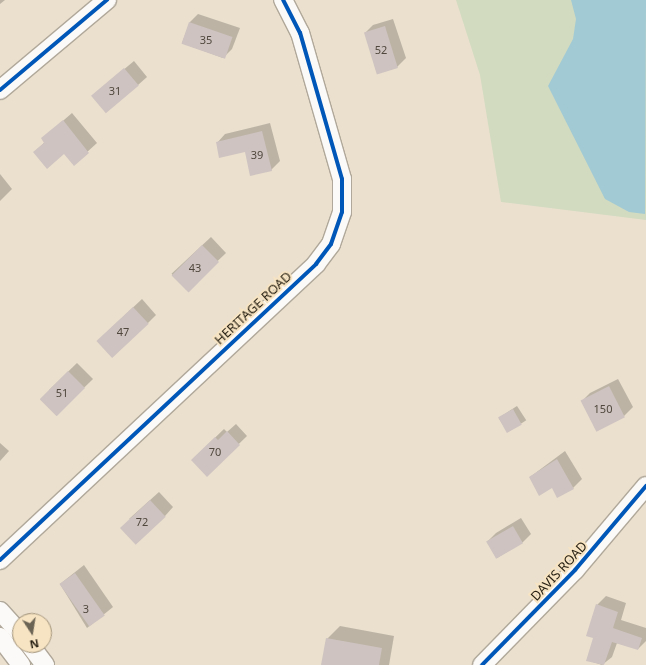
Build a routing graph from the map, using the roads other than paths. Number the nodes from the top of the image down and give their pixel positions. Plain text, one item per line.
1 (107, 0) edge
2 (283, 0) edge
3 (0, 90) edge
4 (646, 486) edge
5 (0, 560) edge
6 (0, 611) edge
7 (12, 624) edge
8 (0, 637) edge
9 (36, 653) edge
10 (21, 665) edge
11 (45, 665) edge
12 (482, 665) edge

1 - 3 street
2 - 5 street, HERITAGE ROAD
4 - 12 street, DAVIS ROAD
6 - 7 street
8 - 10 street
9 - 11 street

